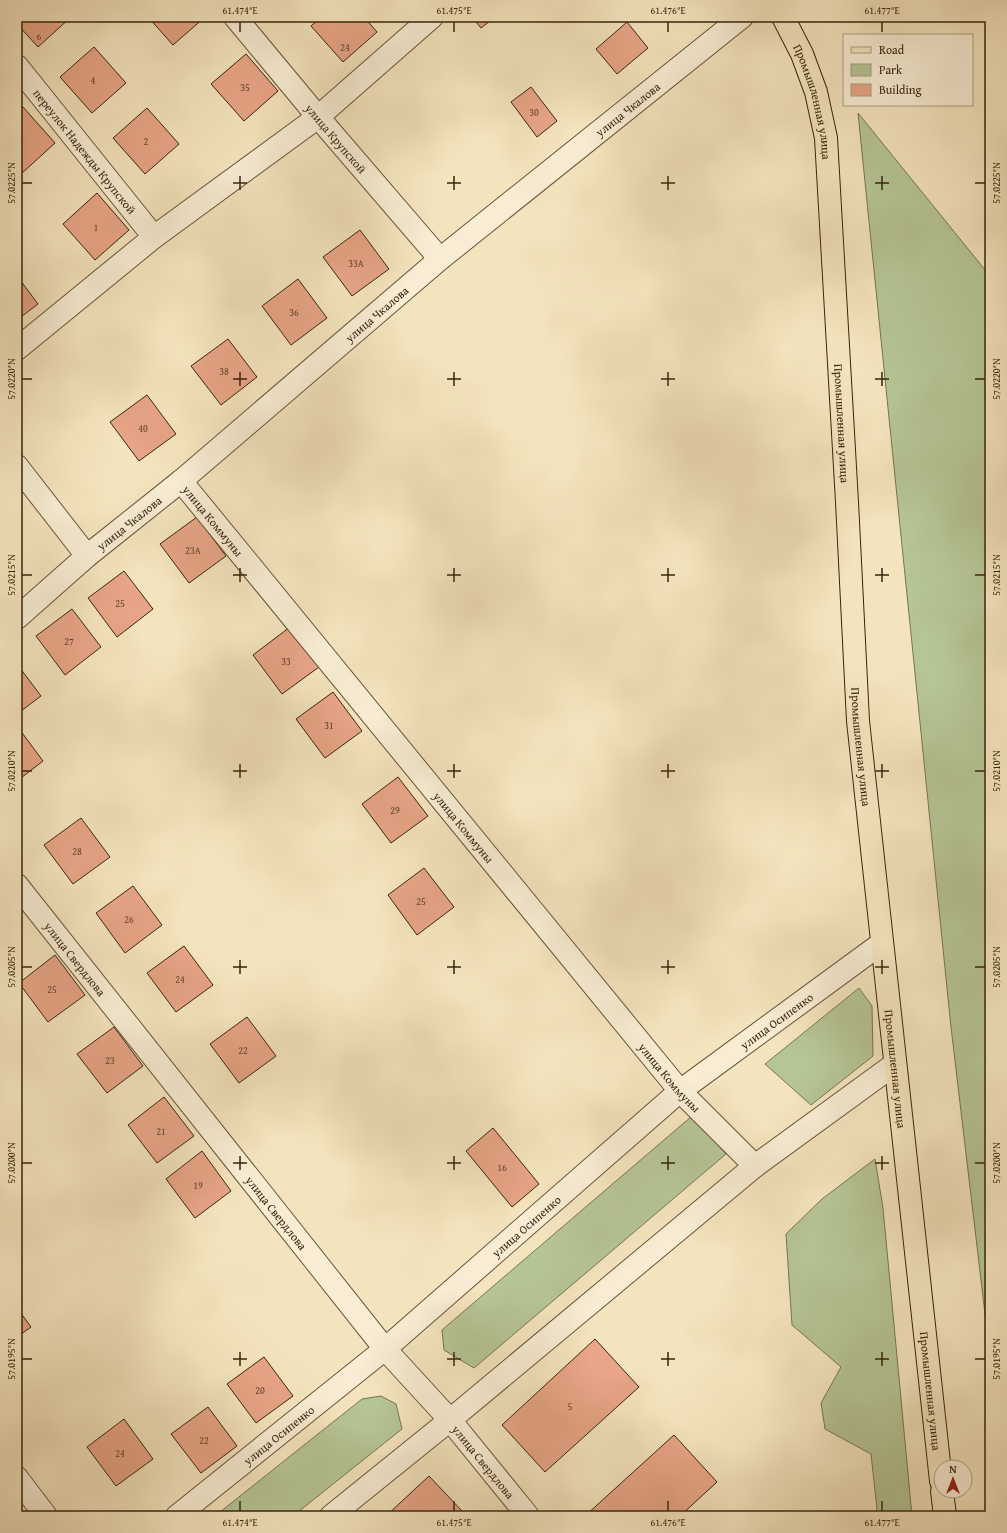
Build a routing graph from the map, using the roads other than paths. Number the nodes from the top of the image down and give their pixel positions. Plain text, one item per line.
1 (235, 17) edge
2 (432, 17) edge
3 (742, 17) edge
4 (783, 17) edge
5 (17, 66) edge
6 (318, 117) junction
7 (154, 237) junction
8 (440, 259) junction
9 (17, 349) edge
10 (17, 466) edge
11 (180, 481) junction
12 (87, 556) junction
13 (17, 618) edge
14 (17, 885) edge
15 (882, 943) junction
16 (896, 1064) junction
17 (680, 1091) junction
18 (755, 1166) junction
19 (385, 1349) junction
20 (450, 1420) junction
21 (939, 1459) edge
22 (17, 1478) edge
23 (943, 1499) edge
24 (46, 1516) edge
25 (177, 1516) edge
26 (331, 1516) edge
27 (528, 1516) edge
28 (945, 1516) edge

1 - 6 street, улица Крупской
2 - 6 street
3 - 8 street, улица Чкалова
4 - 15 main road, Промышленная улица
5 - 7 street, переулок Надежды Крупской
6 - 7 street
6 - 8 street, улица Крупской
7 - 9 street
8 - 11 street, улица Чкалова
10 - 12 street
11 - 12 street, улица Чкалова
11 - 17 street, улица Коммуны
12 - 13 street, улица Чкалова
14 - 19 street, улица Свердлова
15 - 16 main road, Промышленная улица
15 - 17 street, улица Осипенко
16 - 18 street
16 - 21 main road, Промышленная улица
17 - 18 street, улица Коммуны
17 - 19 street, улица Осипенко
18 - 20 street
19 - 20 street, улица Свердлова
19 - 25 street, улица Осипенко
20 - 26 street
20 - 27 street, улица Свердлова
22 - 24 street
23 - 28 main road

